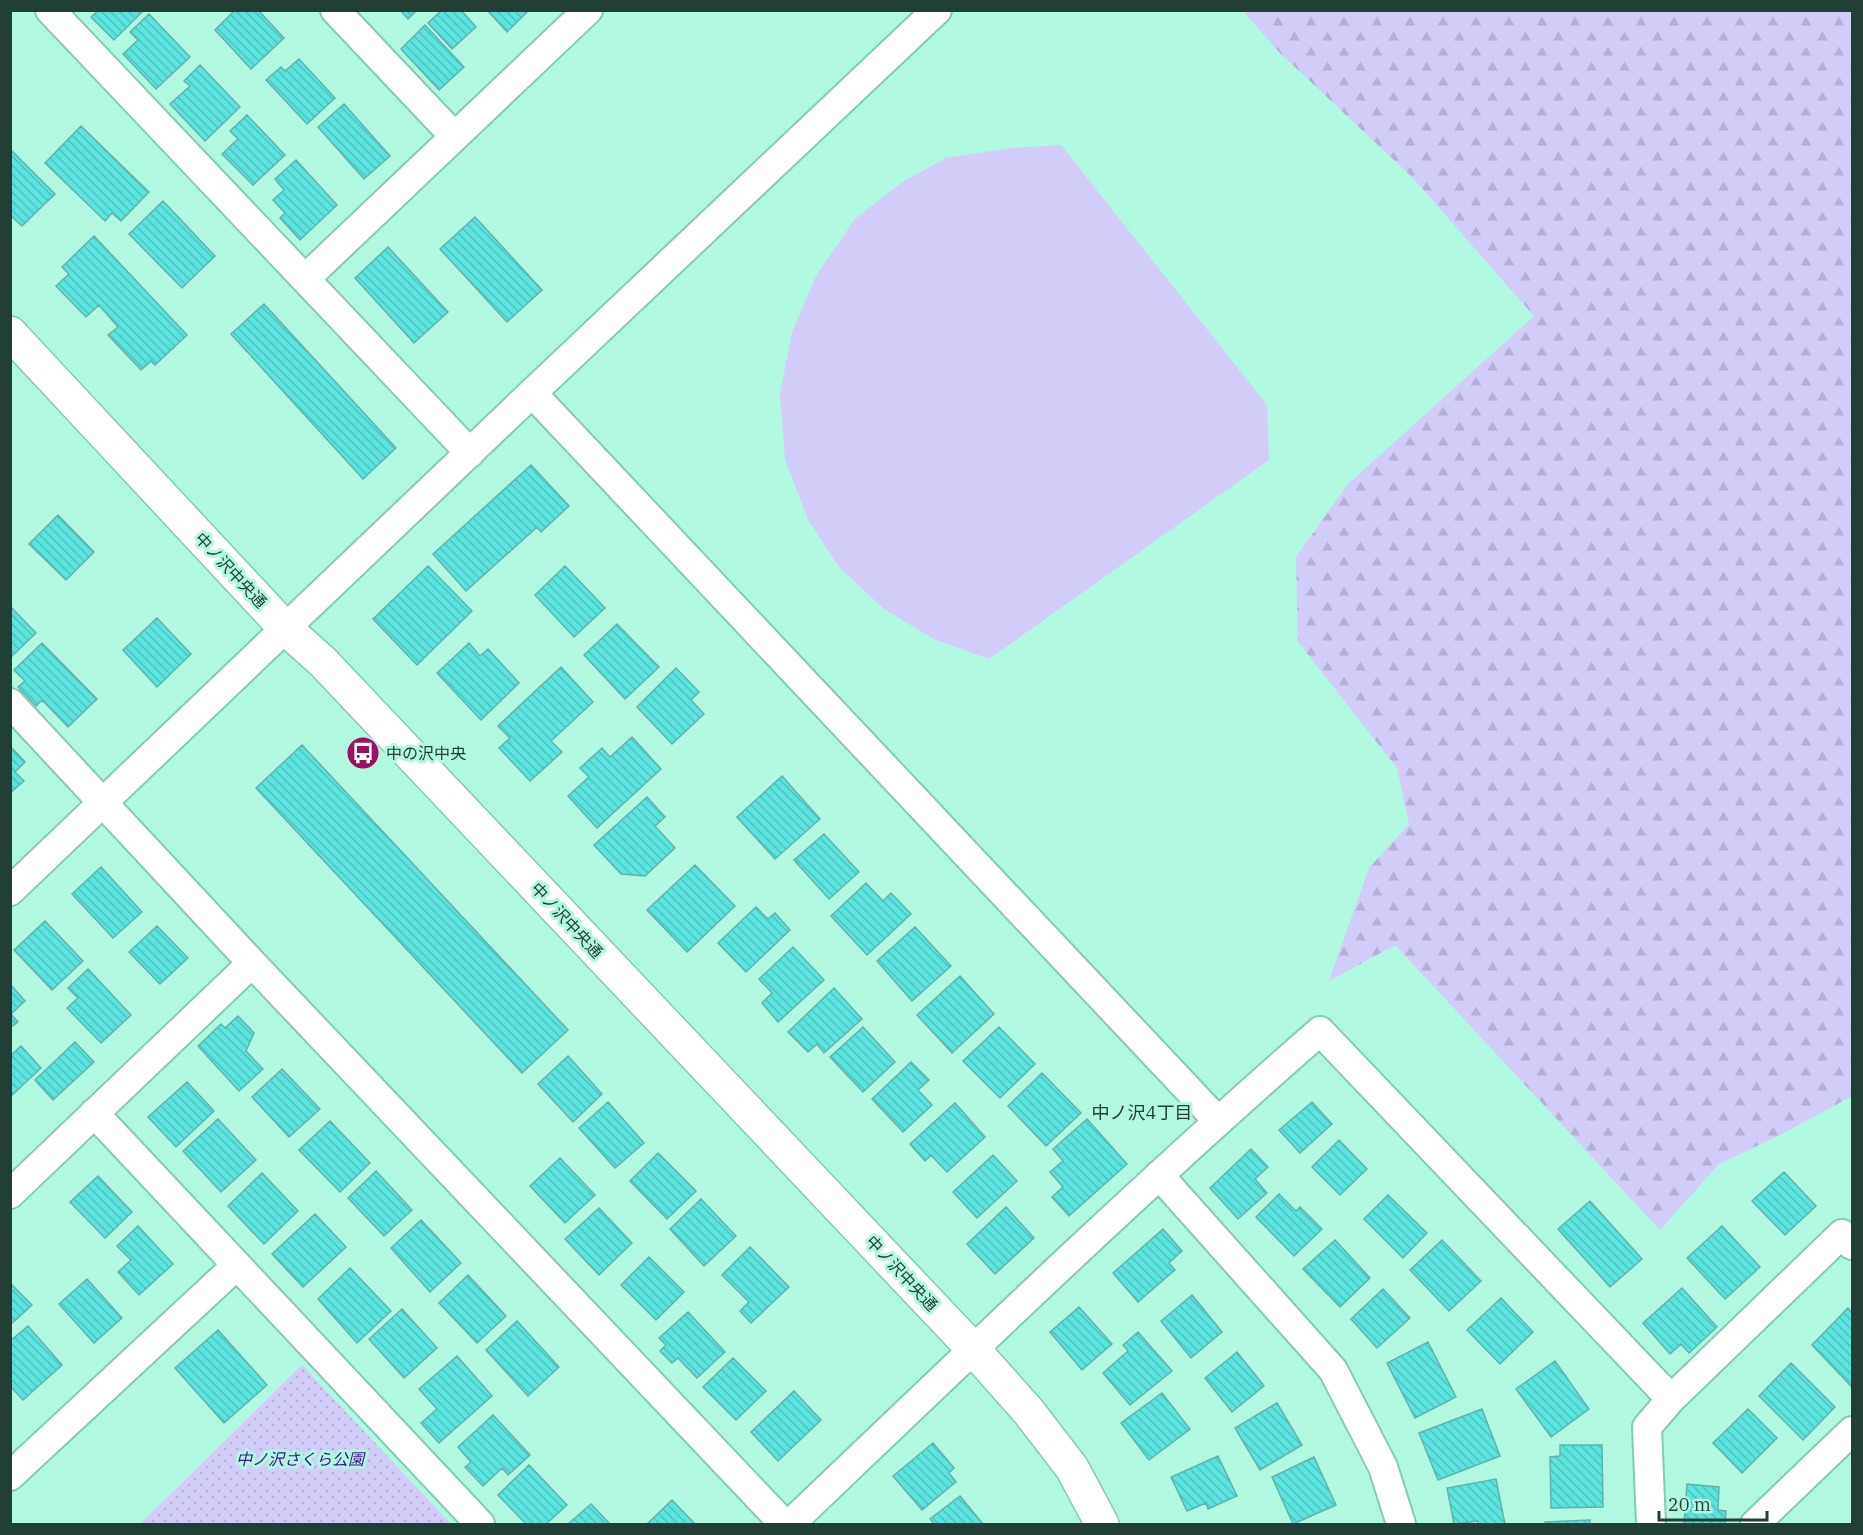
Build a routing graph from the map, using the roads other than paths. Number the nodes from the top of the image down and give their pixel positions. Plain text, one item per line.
1 (50, 10) edge
2 (335, 10) edge
3 (588, 10) edge
4 (937, 10) edge
5 (454, 136) junction
6 (306, 278) junction
7 (10, 333) edge
8 (532, 393) junction
9 (470, 453) junction
10 (285, 628) junction
11 (10, 703) edge
12 (104, 802) junction
13 (10, 891) edge
14 (252, 963) junction
15 (94, 1113) junction
16 (1217, 1120) junction
17 (1159, 1175) junction
18 (10, 1194) edge
19 (1852, 1245) edge
20 (237, 1265) junction
21 (973, 1349) junction
22 (1671, 1399) junction
23 (1852, 1431) edge
24 (10, 1476) edge
25 (480, 1524) edge
26 (784, 1524) edge
27 (790, 1524) edge
28 (1102, 1524) edge
29 (1401, 1524) edge
30 (1651, 1524) edge
31 (1755, 1524) edge

1 - 6 street
2 - 5 street
3 - 5 street
4 - 8 street
5 - 6 street
6 - 9 street
7 - 10 street, 中ノ沢中央通
8 - 9 street
8 - 16 street
9 - 10 street
10 - 12 street
10 - 21 street, 中ノ沢中央通
11 - 12 street
12 - 13 street
12 - 14 street
14 - 15 street
14 - 26 street
15 - 18 street
15 - 20 street
16 - 17 street
16 - 22 street
17 - 21 street
17 - 29 street
19 - 22 street
20 - 24 street
20 - 25 street
21 - 27 street
21 - 28 street, 中ノ沢中央通
22 - 30 street
23 - 31 street

